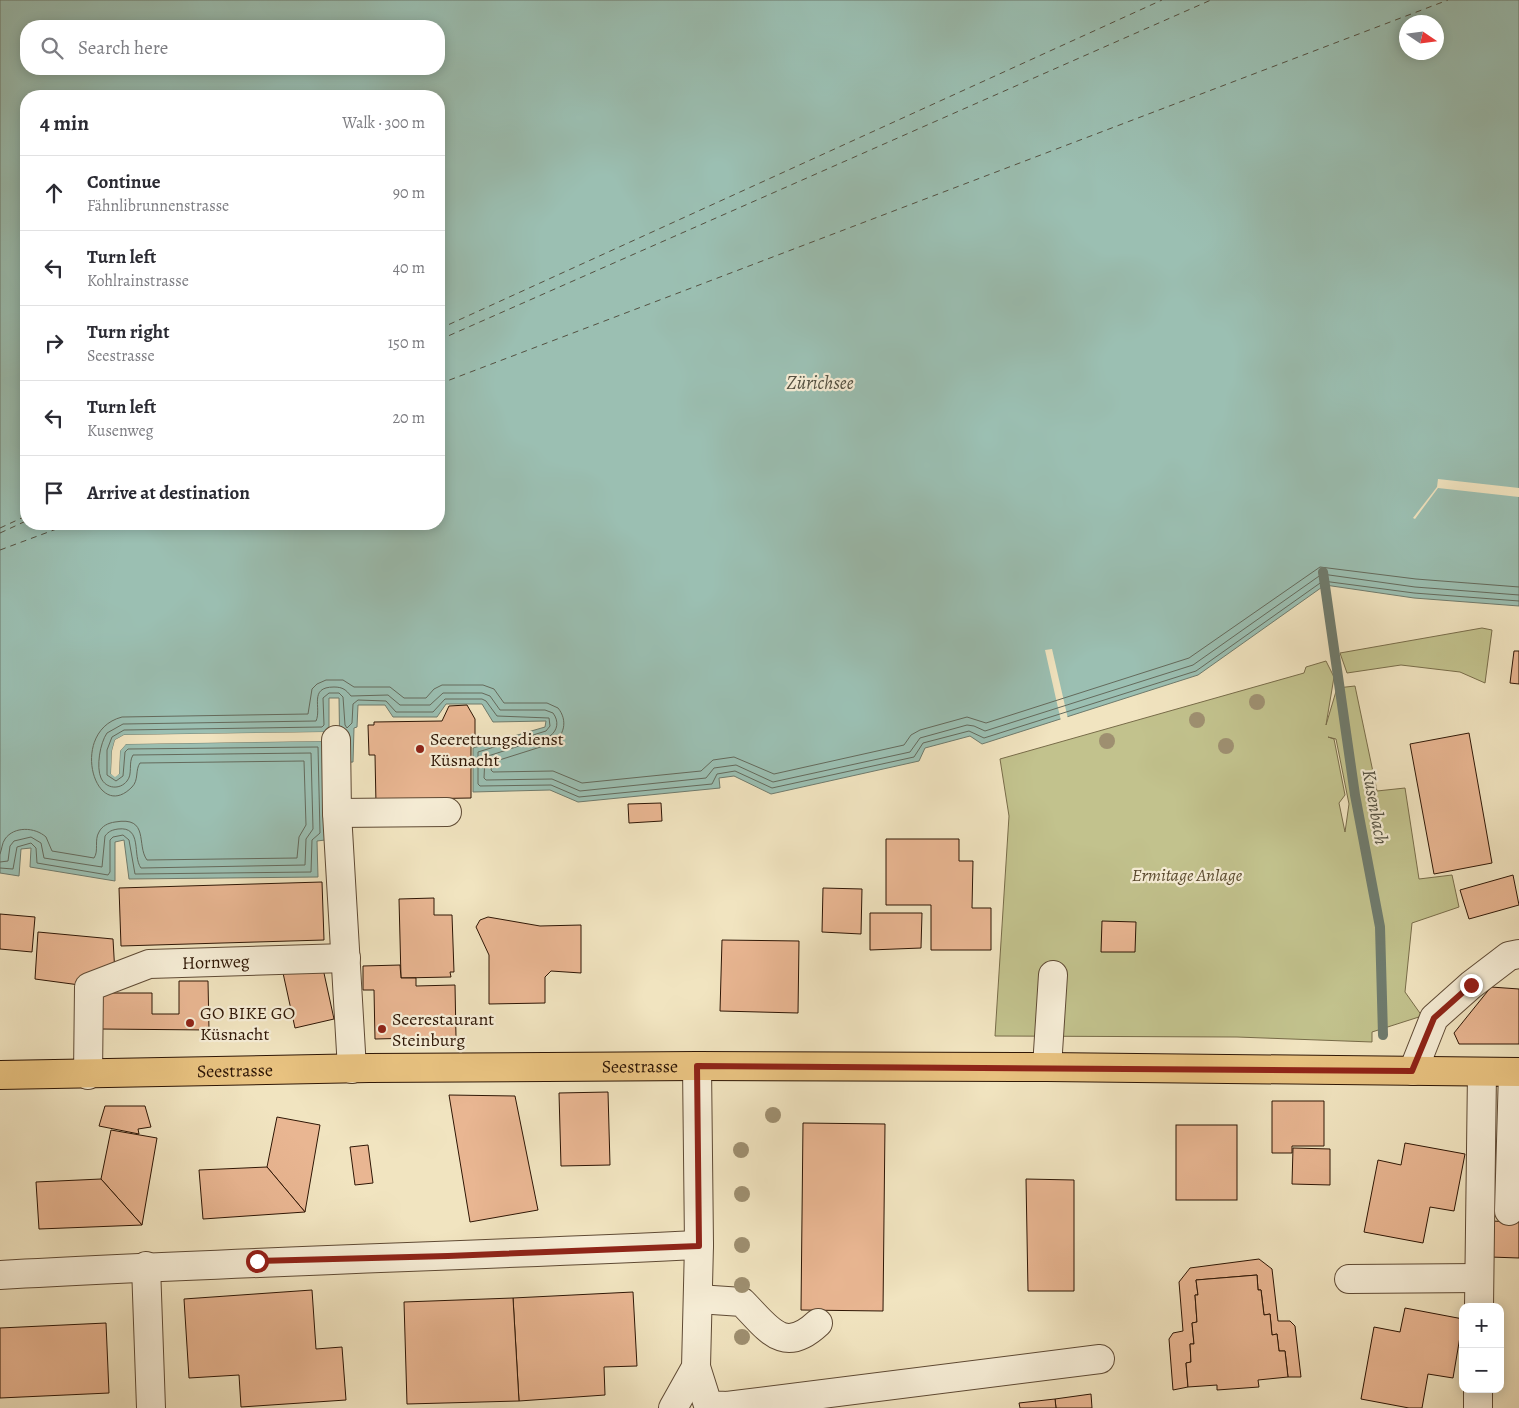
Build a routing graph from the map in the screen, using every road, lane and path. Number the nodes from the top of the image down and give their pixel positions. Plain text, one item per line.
1 (336, 740) dead end
2 (338, 812) junction
3 (447, 812) dead end
4 (1519, 954) edge
5 (346, 958) junction
6 (1053, 975) dead end
7 (697, 1066) junction
8 (1047, 1067) junction
9 (352, 1069) junction
10 (1412, 1071) junction
11 (1482, 1072) junction
12 (1516, 1072) edge
13 (0, 1075) edge
14 (88, 1075) junction
15 (1509, 1211) dead end
16 (699, 1246) junction
17 (146, 1266) junction
18 (0, 1275) edge
19 (1479, 1278) junction
20 (1350, 1279) dead end
21 (698, 1299) junction
22 (1479, 1303) edge
23 (818, 1323) dead end
24 (1100, 1359) dead end
25 (696, 1367) junction
26 (151, 1408) edge
27 (672, 1408) edge
28 (687, 1408) edge

1 - 2 street
2 - 3 street
2 - 5 street
4 - 10 street
5 - 9 street
5 - 14 street, Hornweg
6 - 8 street
7 - 8 main road, Seestrasse
7 - 9 main road, Seestrasse
7 - 16 street
8 - 10 main road, Seestrasse
9 - 14 main road, Seestrasse
10 - 11 main road, Seestrasse
11 - 12 main road, Seestrasse
11 - 19 street
12 - 15 street
13 - 14 main road, Seestrasse
16 - 17 street
16 - 21 street
17 - 18 street
17 - 26 street
19 - 20 street
19 - 22 street
21 - 23 street
21 - 25 street
24 - 25 street
25 - 27 street
25 - 28 street

